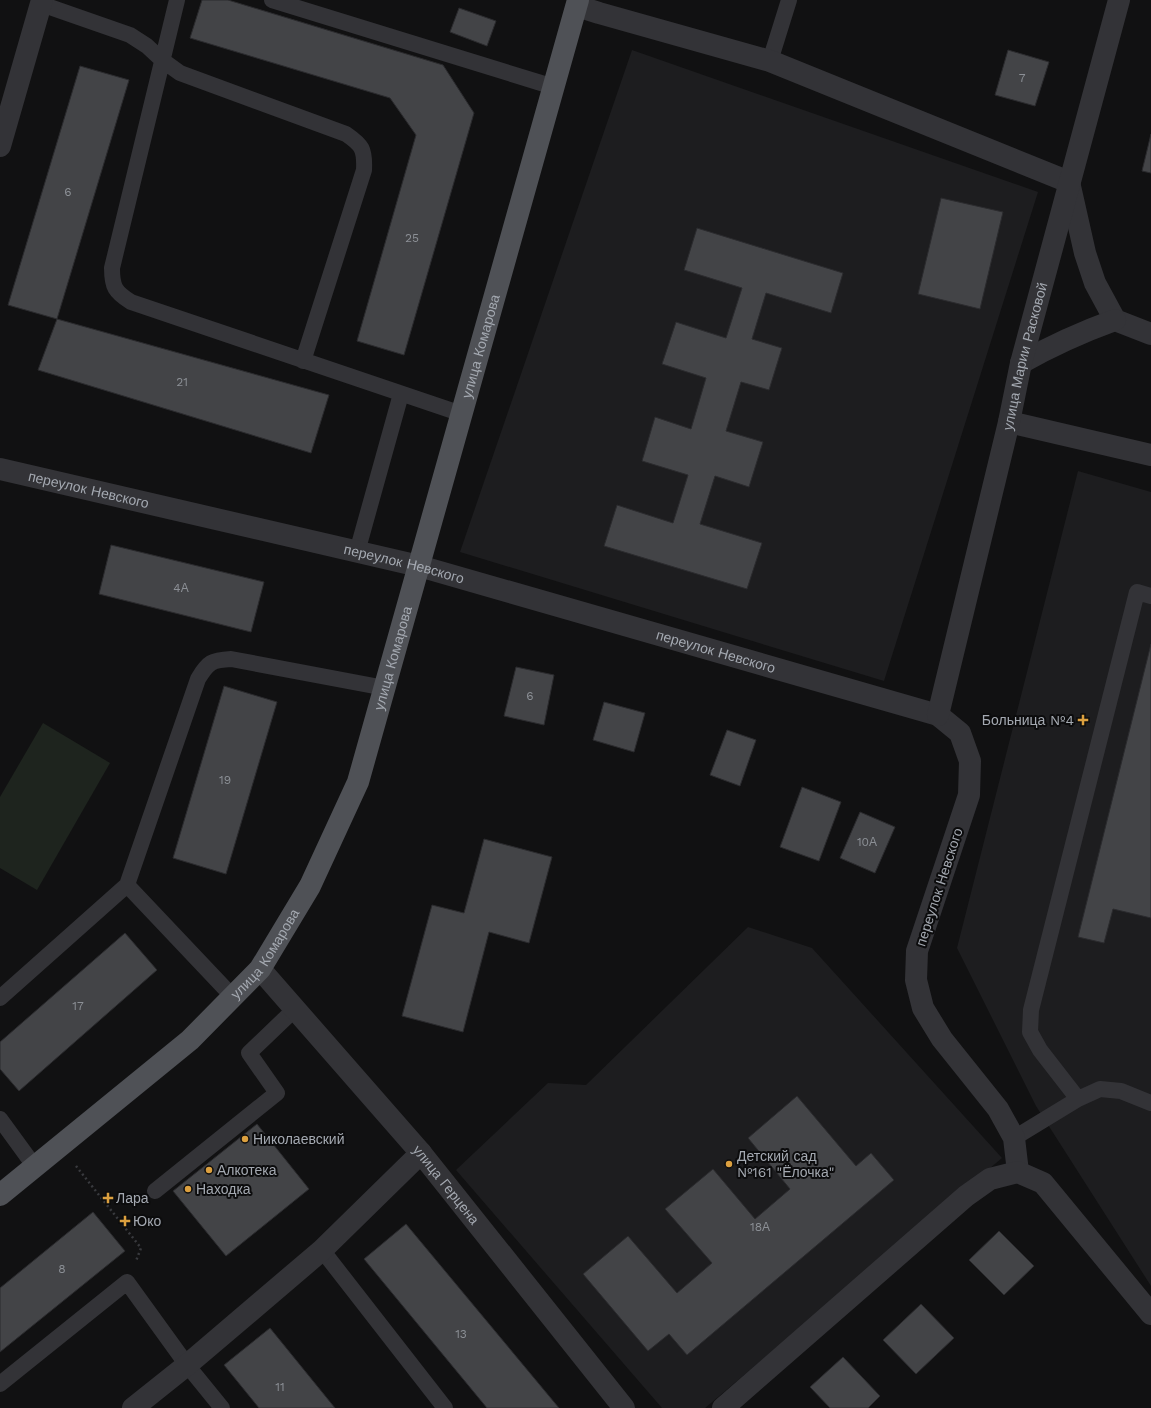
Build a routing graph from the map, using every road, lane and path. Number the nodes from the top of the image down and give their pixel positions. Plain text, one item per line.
1 (177, 0) edge
2 (272, 0) edge
3 (789, 0) edge
4 (1119, 0) edge
5 (42, 2) edge
6 (578, 3) edge
7 (162, 60) junction
8 (770, 61) junction
9 (554, 87) junction
10 (0, 146) edge
11 (1069, 182) junction
12 (1115, 320) junction
13 (1151, 334) edge
14 (303, 361) junction
15 (1021, 364) junction
16 (401, 394) junction
17 (462, 414) junction
18 (1009, 422) junction
19 (1151, 455) edge
20 (0, 469) edge
21 (357, 552) junction
22 (419, 566) junction
23 (1151, 596) edge
24 (385, 688) junction
25 (938, 715) junction
26 (127, 885) junction
27 (260, 969) junction
28 (233, 997) junction
29 (0, 998) edge
30 (295, 1010) junction
31 (1078, 1099) junction
32 (1151, 1103) edge
33 (0, 1119) edge
34 (1014, 1138) junction
35 (420, 1153) junction
36 (74, 1163) dead end
37 (35, 1166) junction
38 (1018, 1172) junction
39 (156, 1191) dead end
40 (0, 1195) edge
41 (322, 1250) junction
42 (128, 1282) junction
43 (1151, 1314) edge
44 (187, 1365) junction
45 (0, 1384) edge
46 (133, 1408) edge
47 (222, 1408) edge
48 (445, 1408) edge
49 (624, 1408) edge
50 (723, 1408) edge

1 - 7 lane
2 - 9 lane
3 - 8 lane
4 - 11 street, улица Марии Расковой
5 - 7 lane
5 - 10 street
6 - 8 street
6 - 9 main road, улица Комарова
7 - 14 lane
7 - 14 lane
8 - 11 street
9 - 17 main road, улица Комарова
11 - 12 street
11 - 15 street, улица Марии Расковой
12 - 13 street
12 - 15 street
14 - 16 lane
15 - 18 street, улица Марии Расковой
16 - 17 lane
16 - 21 lane
17 - 22 main road, улица Комарова
18 - 19 street
18 - 25 street, улица Марии Расковой
20 - 21 street, переулок Невского
21 - 22 street, переулок Невского
22 - 24 main road, улица Комарова
22 - 25 street, переулок Невского
23 - 31 lane
24 - 26 lane
24 - 27 main road, улица Комарова
25 - 34 street, переулок Невского
26 - 28 lane
26 - 29 lane
27 - 28 main road, улица Комарова
27 - 30 street, улица Герцена
28 - 37 main road, улица Комарова
30 - 35 street, улица Герцена
30 - 39 lane
31 - 32 lane
31 - 34 lane
33 - 37 lane
34 - 38 street, переулок Невского
35 - 41 street
35 - 49 street, улица Герцена
36 - 42 path
37 - 40 main road, улица Комарова
38 - 43 street
38 - 50 street
41 - 44 street
41 - 48 lane
42 - 44 lane
42 - 45 lane
44 - 46 street
44 - 47 lane

